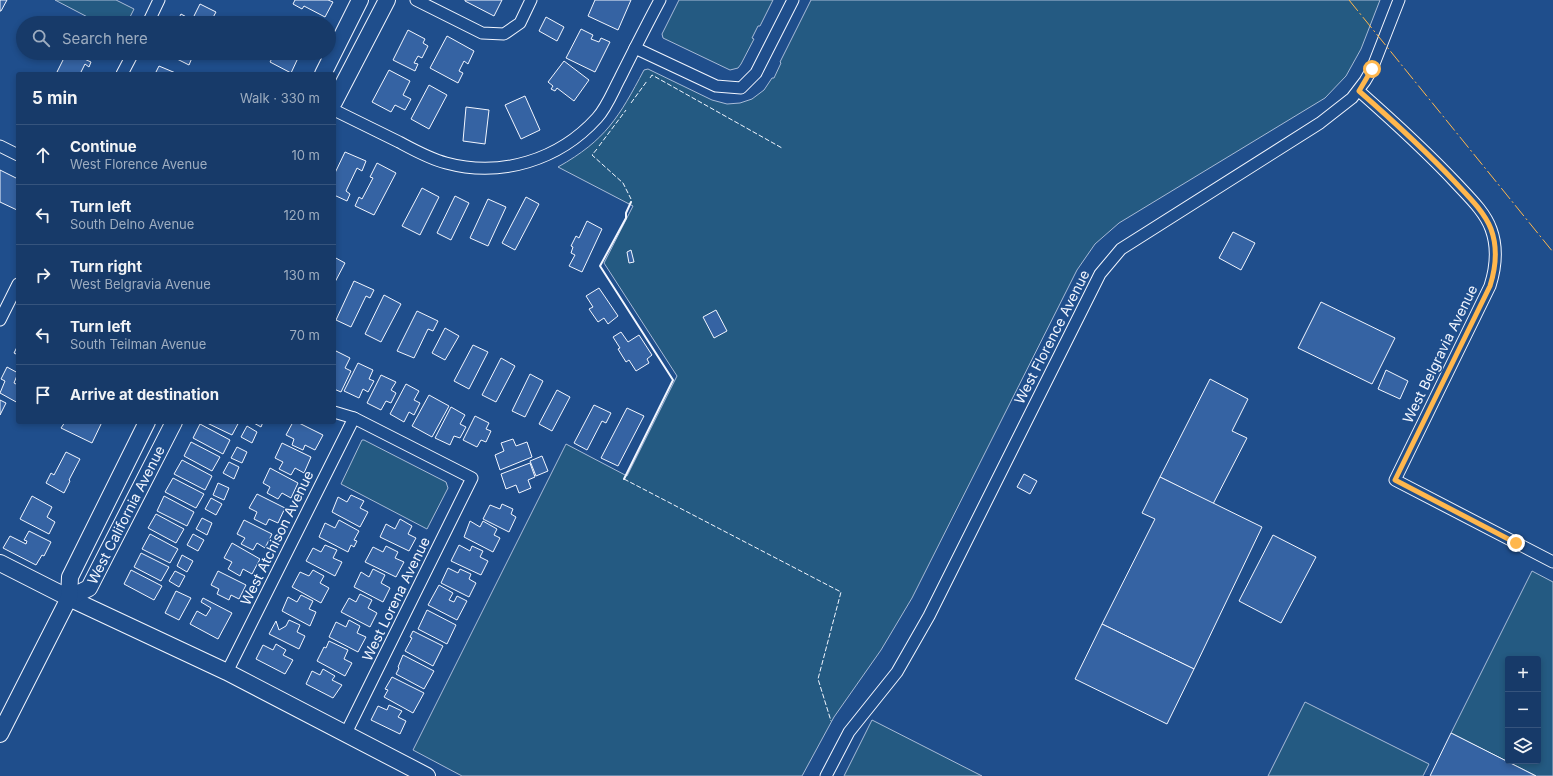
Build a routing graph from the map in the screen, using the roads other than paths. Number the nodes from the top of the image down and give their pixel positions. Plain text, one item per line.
1 (159, 0) edge
2 (360, 0) edge
3 (387, 0) edge
4 (416, 0) edge
5 (531, 0) edge
6 (660, 0) edge
7 (793, 0) edge
8 (1399, 0) edge
9 (151, 16) edge
10 (336, 48) edge
11 (635, 48) junction
12 (129, 60) edge
13 (330, 60) edge
14 (123, 72) edge
15 (324, 72) edge
16 (1359, 91) junction
17 (336, 98) edge
18 (336, 111) edge
19 (0, 146) edge
20 (16, 154) edge
21 (16, 288) edge
22 (0, 320) edge
23 (336, 413) edge
24 (354, 418) junction
25 (146, 424) edge
26 (173, 424) edge
27 (1553, 562) edge
28 (0, 563) edge
29 (69, 598) junction
30 (227, 672) junction
31 (346, 733) junction
32 (0, 734) edge
33 (427, 776) edge
34 (826, 776) edge

1 - 9 street
2 - 10 main road
3 - 17 main road
4 - 5 street
6 - 11 street
7 - 11 street
8 - 16 street, West Florence Avenue
11 - 18 street
12 - 14 street
13 - 15 main road
16 - 27 street, West Belgravia Avenue
16 - 34 street, West Florence Avenue
19 - 20 street
21 - 22 street
23 - 24 street
24 - 30 street, West Atchison Avenue
24 - 31 street, West Lorena Avenue
25 - 29 main road, West California Avenue
26 - 29 main road, West California Avenue
28 - 29 main road
29 - 30 main road
29 - 32 main road, West California Avenue
30 - 31 main road
31 - 33 main road

